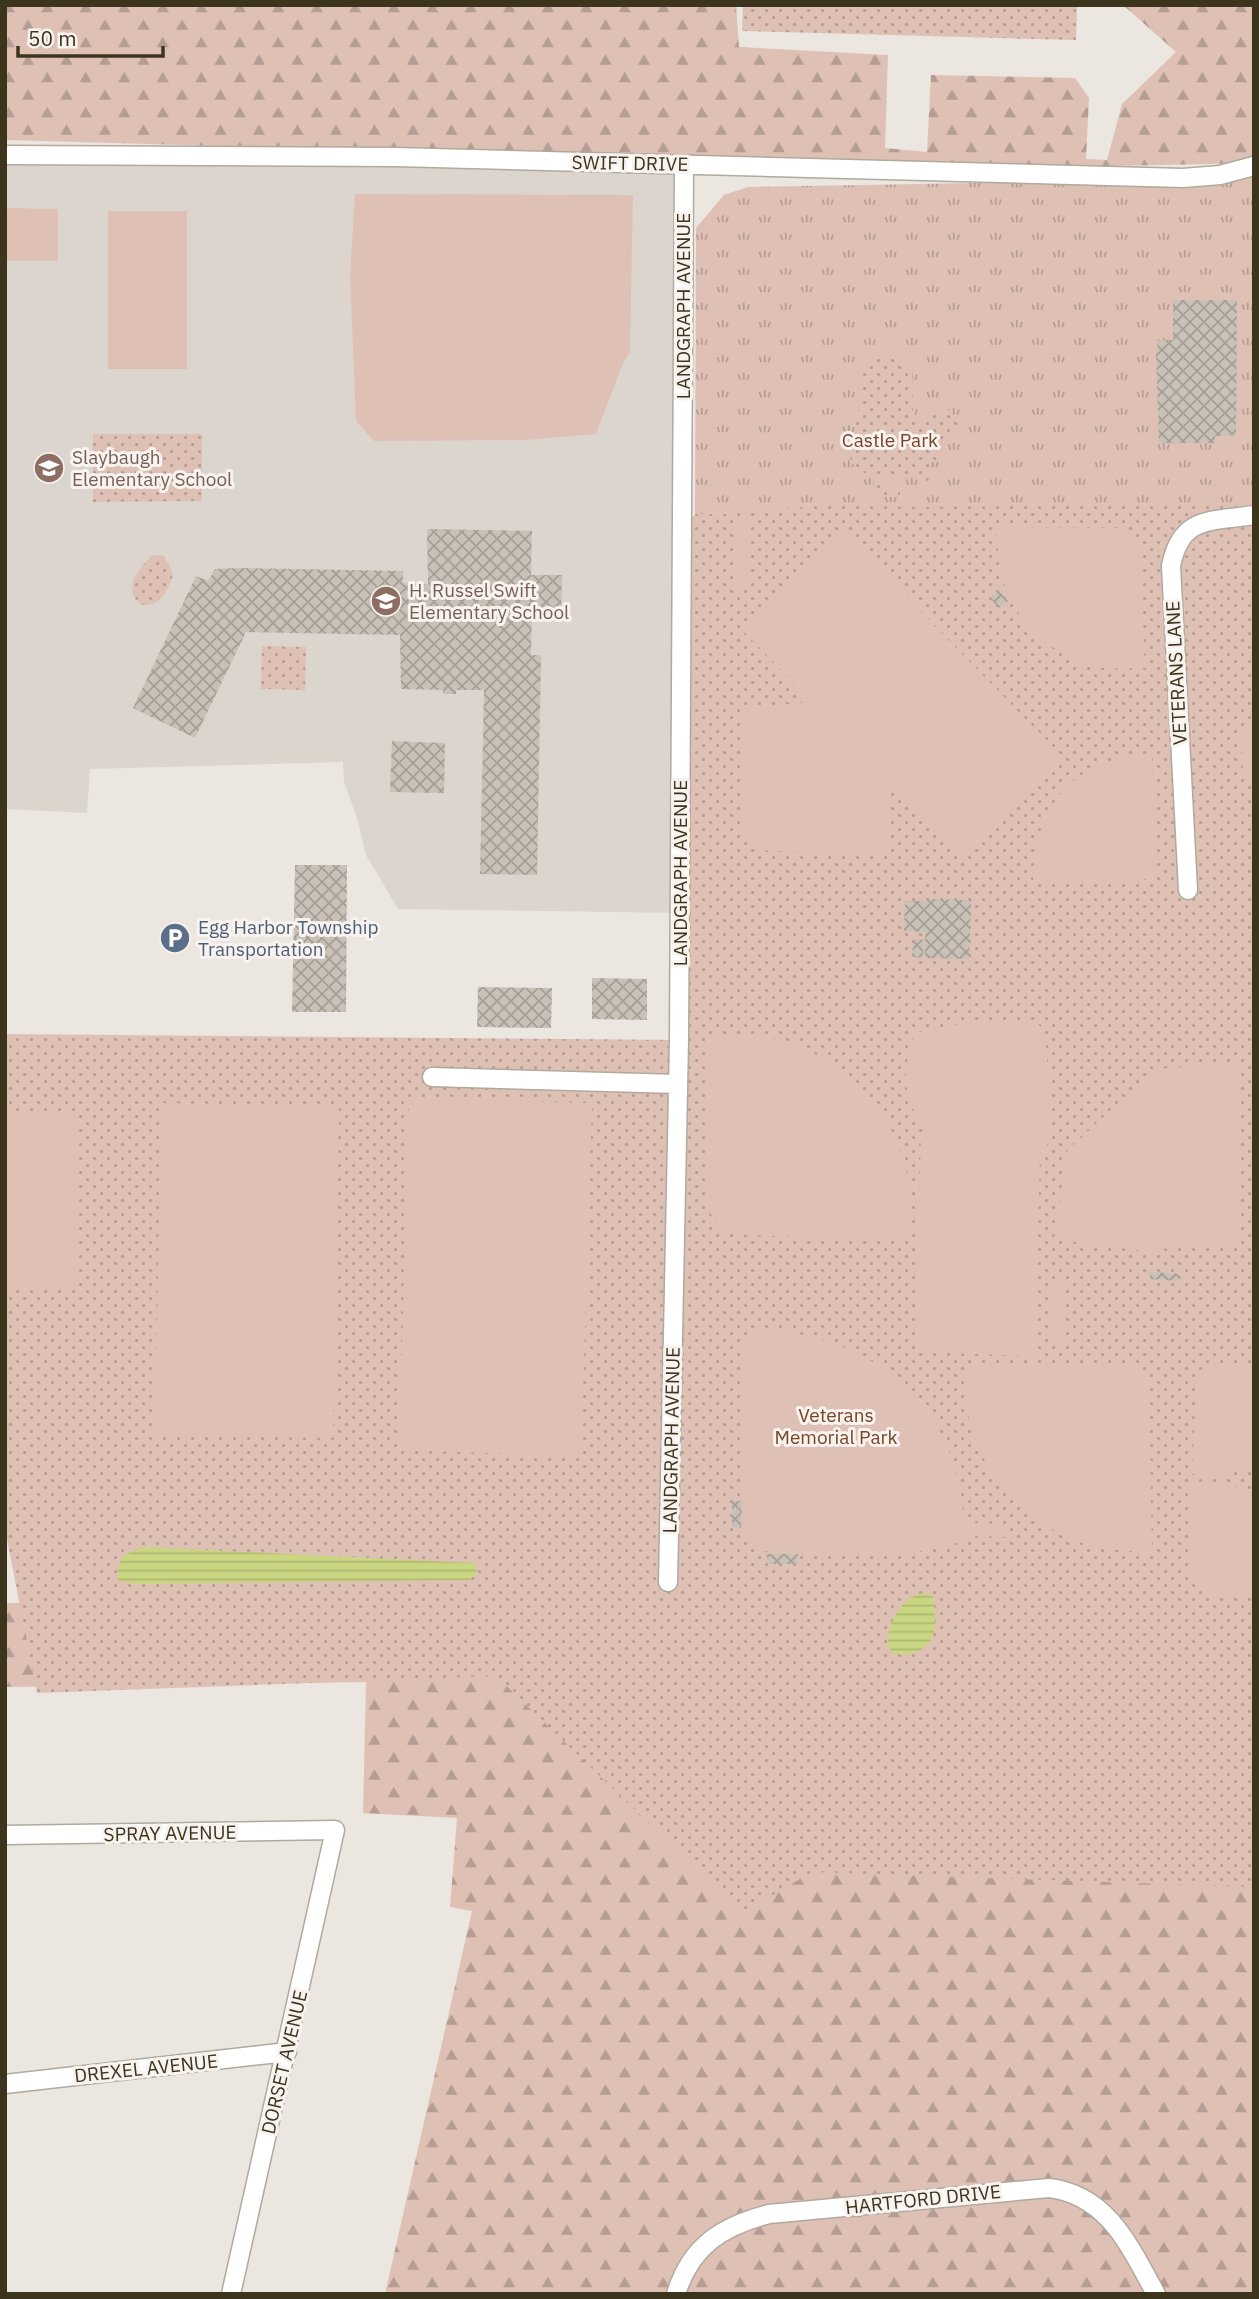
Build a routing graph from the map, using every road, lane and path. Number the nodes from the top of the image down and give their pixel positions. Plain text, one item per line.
1 (5, 155) edge
2 (684, 165) junction
3 (1254, 166) edge
4 (1254, 515) edge
5 (1188, 890) dead end
6 (432, 1077) dead end
7 (678, 1084) junction
8 (668, 1582) dead end
9 (335, 1830) joint
10 (5, 1835) edge
11 (287, 2052) junction
12 (5, 2084) edge
13 (231, 2294) edge
14 (676, 2294) edge
15 (1156, 2294) edge

1 - 2 street, SWIFT DRIVE
2 - 3 street, SWIFT DRIVE
2 - 7 street, LANDGRAPH AVENUE
4 - 5 street, VETERANS LANE
6 - 7 street
7 - 8 street, LANDGRAPH AVENUE
9 - 10 street, SPRAY AVENUE
9 - 11 street, DORSET AVENUE
11 - 12 street, DREXEL AVENUE
11 - 13 street, DORSET AVENUE
14 - 15 street, HARTFORD DRIVE

